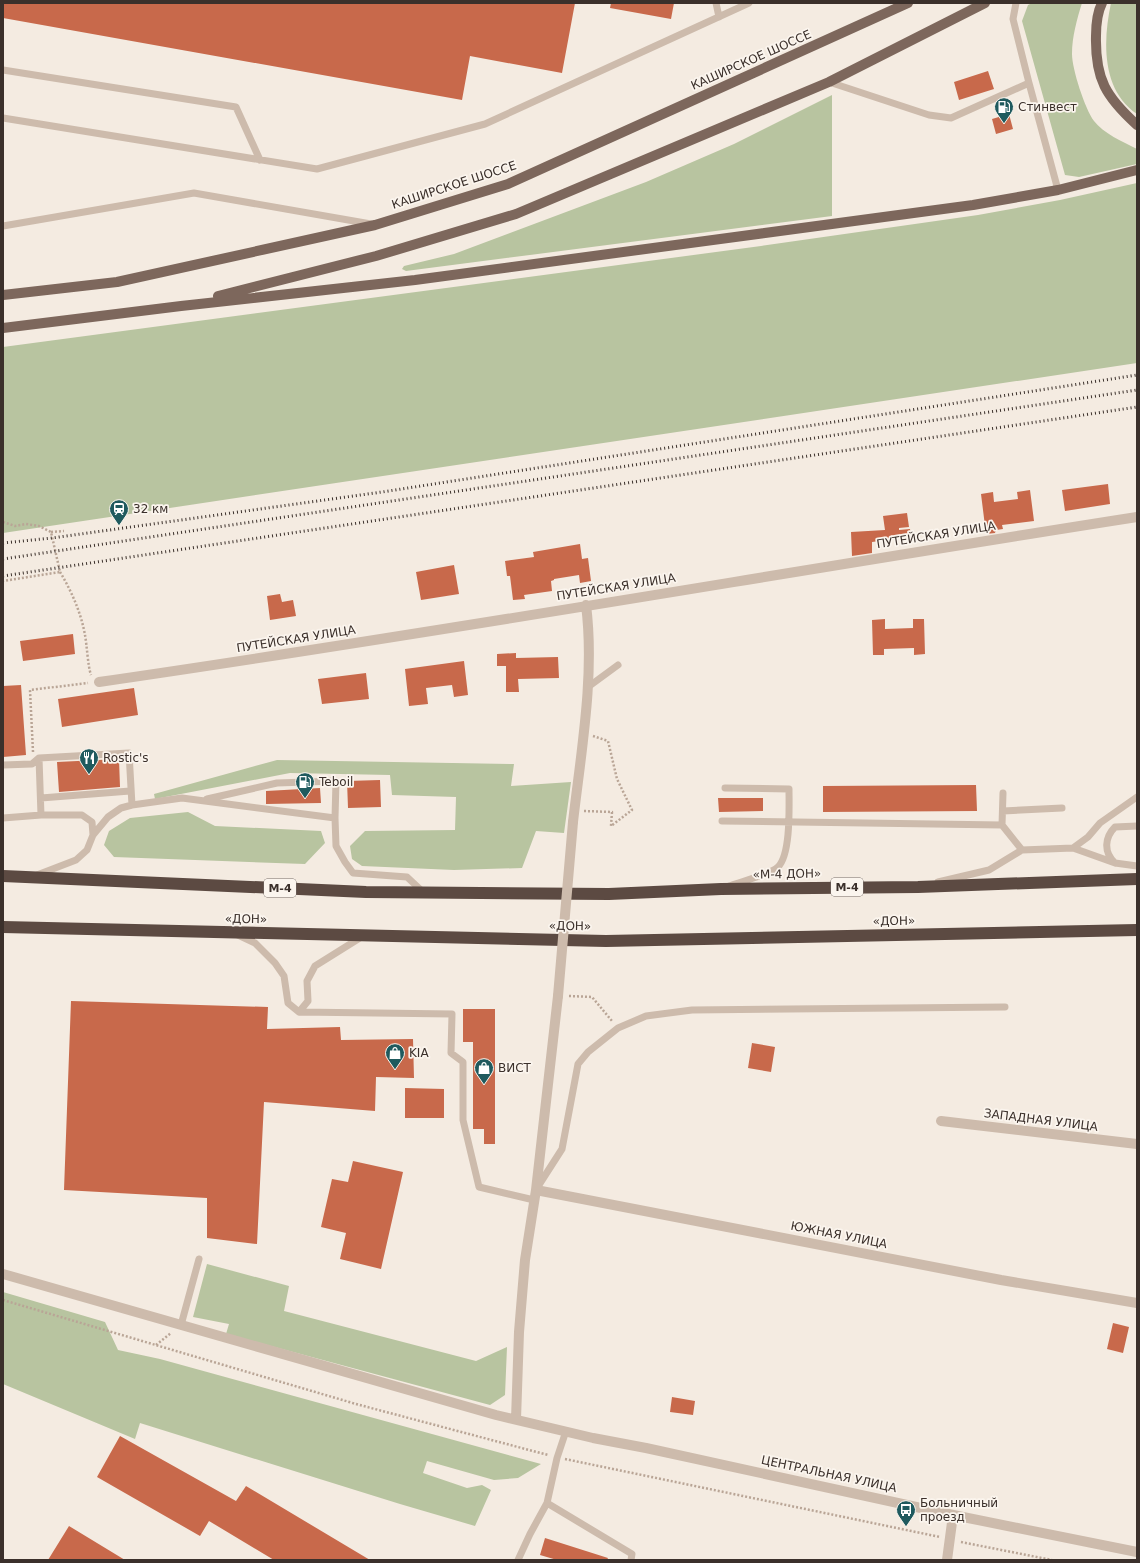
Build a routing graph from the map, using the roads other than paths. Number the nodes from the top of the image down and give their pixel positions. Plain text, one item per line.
1 (716, 3) edge
2 (749, 3) edge
3 (908, 3) edge
4 (985, 3) edge
5 (1016, 3) edge
6 (1102, 3) edge
7 (719, 17) junction
8 (3, 70) edge
9 (829, 82) junction
10 (1029, 83) junction
11 (3, 118) edge
12 (1137, 125) edge
13 (260, 160) junction
14 (1137, 170) edge
15 (1058, 190) junction
16 (375, 225) junction
17 (3, 226) edge
18 (3, 295) edge
19 (181, 306) junction
20 (3, 328) edge
21 (1137, 517) edge
22 (586, 605) junction
23 (618, 665) dead end
24 (99, 682) road end
25 (588, 687) junction
26 (39, 758) junction
27 (3, 765) edge
28 (725, 788) dead end
29 (130, 791) junction
30 (1003, 793) dead end
31 (1137, 797) edge
32 (41, 798) junction
33 (203, 800) junction
34 (132, 805) junction
35 (1062, 808) dead end
36 (1003, 810) junction
37 (41, 814) junction
38 (3, 818) edge
39 (335, 818) junction
40 (722, 821) dead end
41 (789, 822) junction
42 (1002, 825) junction
43 (1137, 826) edge
44 (93, 836) junction
45 (1073, 848) junction
46 (1022, 850) junction
47 (1115, 863) junction
48 (1137, 866) edge
49 (3, 876) edge
50 (32, 877) junction
51 (1137, 879) edge
52 (918, 887) junction
53 (721, 889) junction
54 (423, 892) junction
55 (3, 927) edge
56 (1137, 930) edge
57 (232, 932) junction
58 (364, 935) junction
59 (1005, 1006) dead end
60 (299, 1012) junction
61 (942, 1121) dead end
62 (1137, 1144) edge
63 (535, 1195) junction
64 (199, 1258) dead end
65 (3, 1274) edge
66 (1137, 1303) edge
67 (181, 1325) junction
68 (516, 1419) junction
69 (566, 1431) junction
70 (546, 1503) junction
71 (953, 1515) junction
72 (1137, 1552) edge
73 (518, 1560) edge
74 (631, 1560) edge
75 (947, 1560) edge

1 - 7 lane
2 - 7 lane
3 - 16 main road, КАШИРСКОЕ ШОССЕ
4 - 9 main road
5 - 10 lane
6 - 12 main road
7 - 13 lane
8 - 13 lane
9 - 10 lane
9 - 19 main road
10 - 15 lane
11 - 13 lane
14 - 15 main road
15 - 19 main road
16 - 17 lane
16 - 18 main road, КАШИРСКОЕ ШОССЕ
19 - 20 main road
21 - 22 street, ПУТЕЙСКАЯ УЛИЦА
22 - 24 street, ПУТЕЙСКАЯ УЛИЦА
22 - 25 street
23 - 25 lane
25 - 63 street, bridge
26 - 27 lane
26 - 29 lane
26 - 32 lane
28 - 41 lane
29 - 32 lane
29 - 34 lane
30 - 36 lane
31 - 45 lane
32 - 37 lane
33 - 34 lane
33 - 39 lane
33 - 39 lane
34 - 44 lane
35 - 36 lane
36 - 42 lane
37 - 38 lane
37 - 44 lane
39 - 54 lane
40 - 41 lane
41 - 42 lane
41 - 53 lane
42 - 46 lane
43 - 47 lane
44 - 50 lane
45 - 46 lane
45 - 47 lane
46 - 52 lane
47 - 48 lane
49 - 50 highway, М-4
50 - 54 highway, М-4
51 - 52 highway, «М-4 ДОН» / М-4
52 - 53 highway, «М-4 ДОН» / М-4
53 - 54 highway, «М-4 ДОН» / М-4
55 - 57 highway, «ДОН»
56 - 58 highway, «ДОН»
57 - 58 highway, «ДОН»
57 - 60 lane
58 - 60 lane
59 - 63 lane
60 - 63 lane
61 - 62 street, ЗАПАДНАЯ УЛИЦА
63 - 66 street, ЮЖНАЯ УЛИЦА
63 - 68 street
64 - 67 lane
65 - 67 street, ЦЕНТРАЛЬНАЯ УЛИЦА
67 - 68 street, ЦЕНТРАЛЬНАЯ УЛИЦА
68 - 69 street, ЦЕНТРАЛЬНАЯ УЛИЦА
69 - 70 lane
69 - 71 street, ЦЕНТРАЛЬНАЯ УЛИЦА
70 - 73 lane
70 - 74 lane
71 - 72 street, ЦЕНТРАЛЬНАЯ УЛИЦА
71 - 75 street

